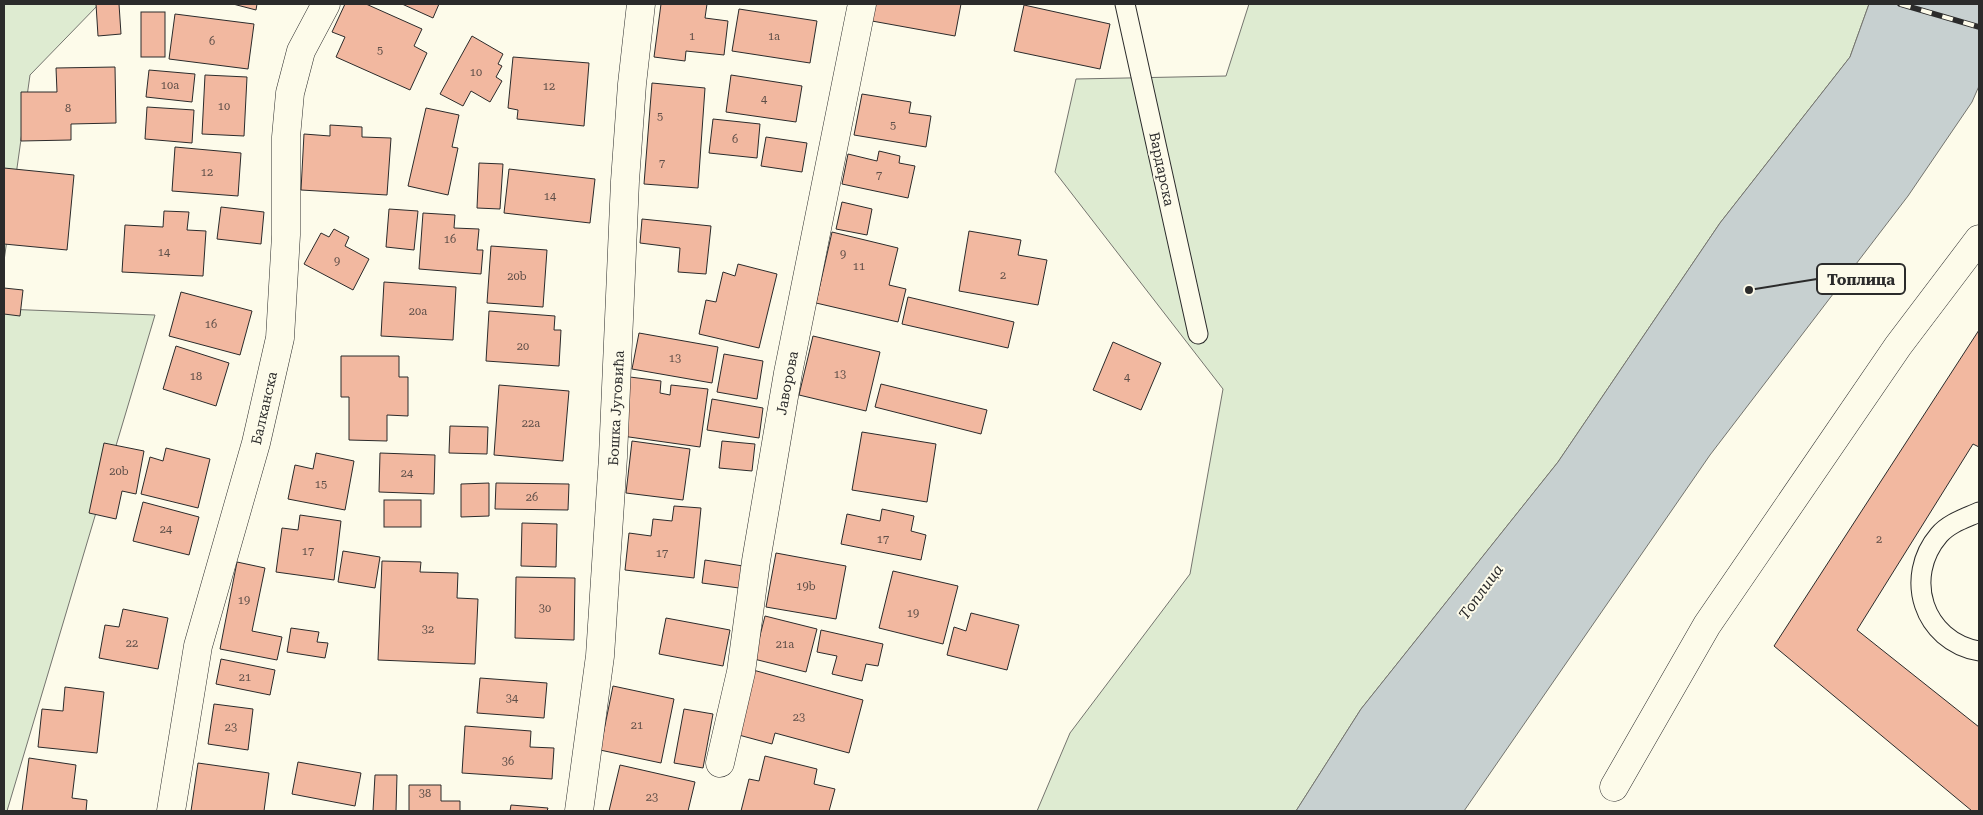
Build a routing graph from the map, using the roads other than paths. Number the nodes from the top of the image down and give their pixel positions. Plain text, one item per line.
1 (326, 4) edge
2 (640, 4) edge
3 (862, 4) edge
4 (1126, 4) edge
5 (1979, 239) edge
6 (1198, 334) dead end
7 (1979, 512) edge
8 (1979, 651) edge
9 (720, 763) dead end
10 (1614, 788) dead end
11 (171, 811) edge
12 (579, 811) edge

1 - 11 street, Балканска
2 - 12 street, Бошка Југовића
3 - 9 street, Јаворова
4 - 6 lane, Вардарска
5 - 10 street
7 - 8 lane

